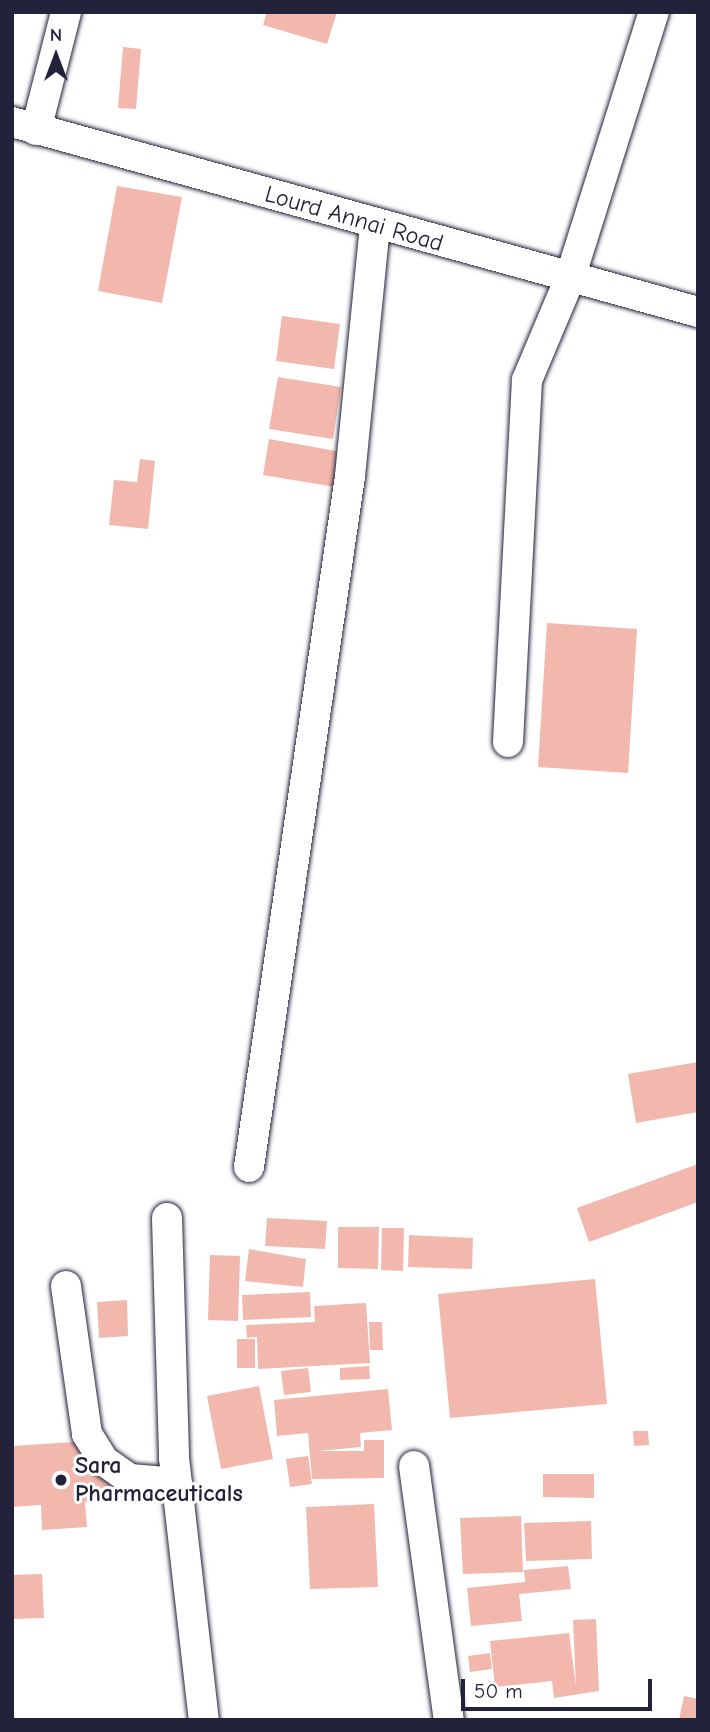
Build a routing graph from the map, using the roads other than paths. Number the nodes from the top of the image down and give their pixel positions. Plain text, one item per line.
1 (66, 12) edge
2 (654, 12) edge
3 (24, 126) edge
4 (375, 226) junction
5 (569, 278) junction
6 (698, 312) edge
7 (509, 742) dead end
8 (249, 1167) dead end
9 (167, 1218) dead end
10 (66, 1286) dead end
11 (414, 1466) dead end
12 (177, 1483) junction
13 (204, 1720) edge
14 (449, 1720) edge

1 - 3 street
2 - 5 street
3 - 4 street, Lourd Annai Road
4 - 5 street, Lourd Annai Road
4 - 8 street
5 - 6 street, Lourd Annai Road
5 - 7 street
9 - 12 street
10 - 12 street
11 - 14 street
12 - 13 street

